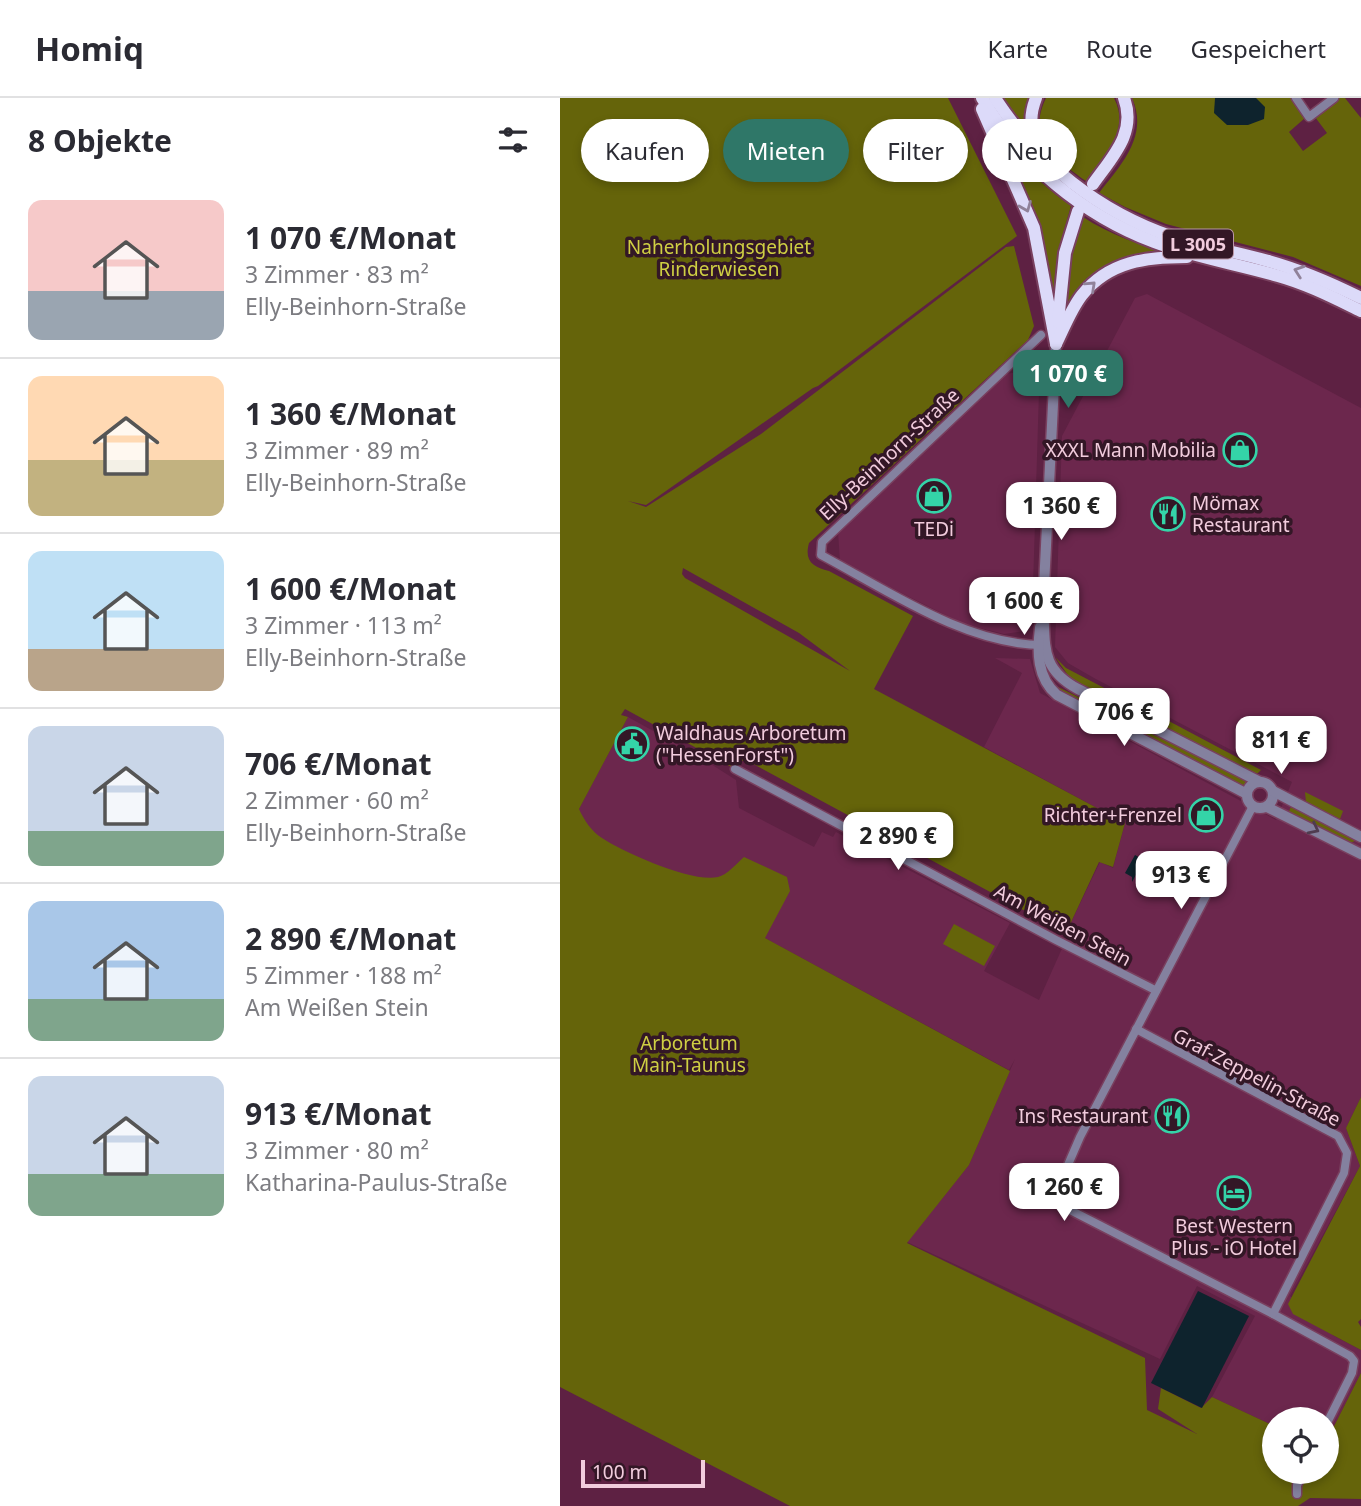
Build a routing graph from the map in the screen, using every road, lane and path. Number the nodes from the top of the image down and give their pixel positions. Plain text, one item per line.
1 (980, 98) edge
2 (995, 98) edge
3 (1036, 98) edge
4 (1124, 98) edge
5 (1296, 98) edge
6 (1334, 98) edge
7 (1009, 119) edge
8 (1031, 119) edge
9 (1073, 182) edge
10 (1093, 184) dead end
11 (1078, 211) dead end
12 (1202, 257) junction
13 (1361, 298) edge
14 (1361, 311) edge
15 (1041, 335) dead end
16 (1056, 344) junction
17 (1042, 645) junction
18 (735, 769) dead end
19 (1260, 782) junction
20 (1273, 792) junction
21 (1247, 794) junction
22 (1253, 806) junction
23 (1267, 807) junction
24 (1361, 836) edge
25 (1361, 854) edge
26 (1155, 990) junction
27 (1136, 1029) junction
28 (1273, 1314) junction
29 (1335, 1407) edge
30 (1298, 1484) edge
31 (1297, 1494) dead end

1 - 12 highway, L 3005
1 -> 16 highway
2 - 7 highway, L 3005
3 - 8 highway
4 - 10 highway
5 - 6 street
13 -> 9 highway, L 3005
11 - 16 highway
12 - 14 highway, L 3005
16 -> 12 highway
15 - 17 street, Elly-Beinhorn-Straße
16 - 17 street
17 - 19 street
17 - 21 street
18 - 26 street, Am Weißen Stein
19 - 20 street
19 - 21 street
20 - 23 street
20 - 24 street
21 - 22 street
22 - 23 street
22 - 26 street
23 -> 25 street
26 - 27 street
27 - 28 street, Graf-Zeppelin-Straße
27 - 28 street
28 - 29 street
30 - 31 street

